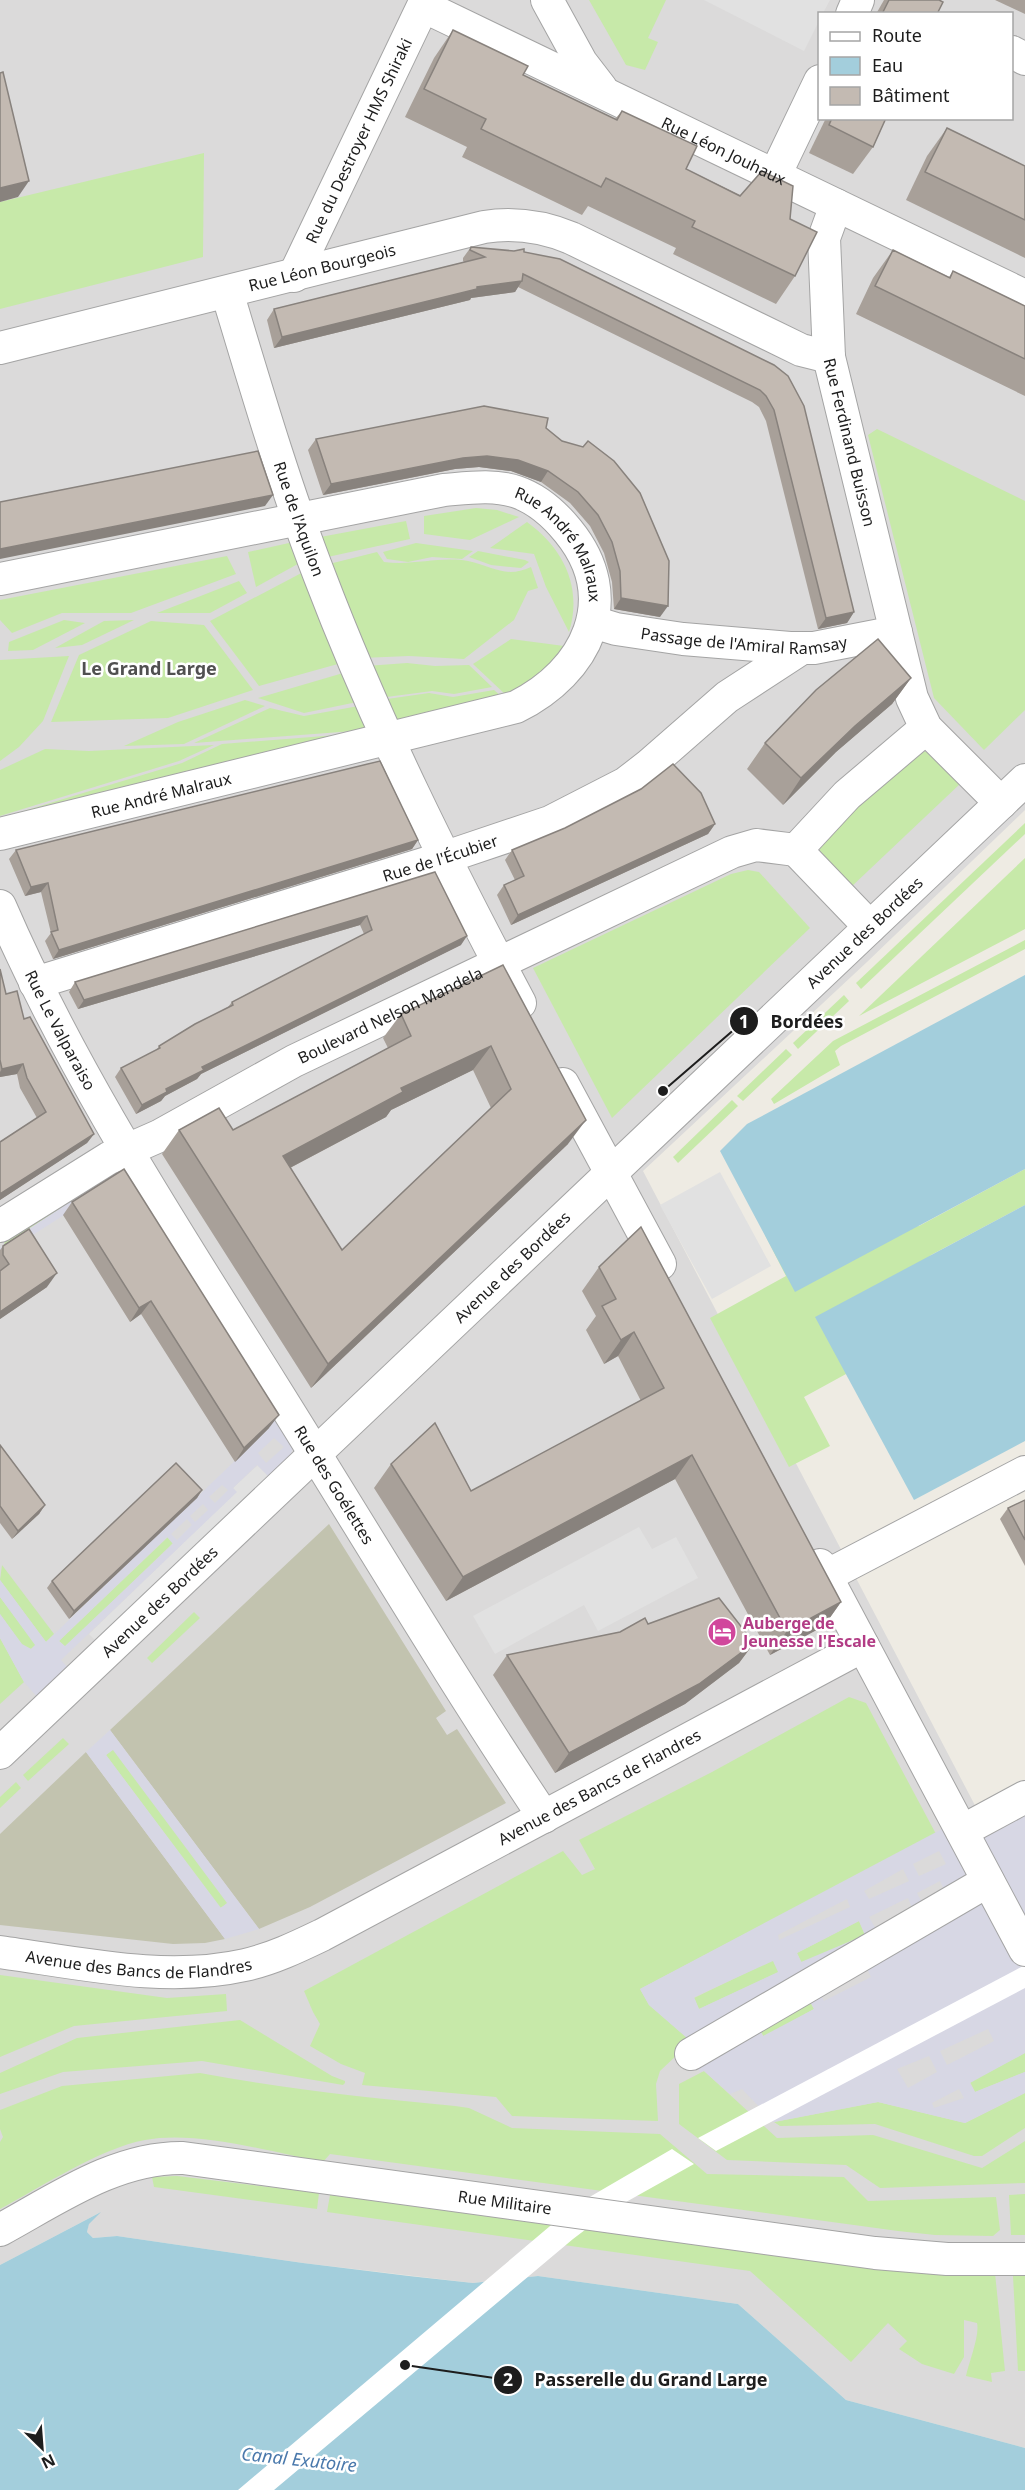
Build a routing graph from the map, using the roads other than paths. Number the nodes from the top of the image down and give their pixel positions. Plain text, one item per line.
1 (547, 0) edge
2 (423, 6) joint
3 (818, 83) edge
4 (607, 94) junction
5 (775, 175) junction
6 (836, 205) junction
7 (638, 270) joint
8 (294, 276) junction
9 (227, 292) junction
10 (1025, 296) edge
11 (0, 348) edge
12 (829, 357) junction
13 (298, 519) junction
14 (0, 579) edge
15 (593, 622) junction
16 (896, 632) junction
17 (802, 648) junction
18 (926, 728) junction
19 (388, 740) junction
20 (1025, 780) edge
21 (1000, 803) junction
22 (0, 834) edge
23 (796, 850) junction
24 (443, 858) junction
25 (0, 906) edge
26 (870, 927) junction
27 (500, 964) junction
28 (35, 983) junction
29 (532, 1026) edge
30 (549, 1056) edge
31 (126, 1151) junction
32 (611, 1172) junction
33 (0, 1226) edge
34 (673, 1289) edge
35 (315, 1454) junction
36 (1025, 1472) edge
37 (806, 1539) edge
38 (826, 1576) junction
39 (863, 1646) junction
40 (0, 1753) edge
41 (1025, 1797) edge
42 (544, 1817) junction
43 (962, 1831) junction
44 (988, 1881) junction
45 (1025, 1950) edge
46 (0, 1952) edge
47 (691, 2054) dead end
48 (0, 2230) edge
49 (1025, 2259) edge

1 - 4 street
2 - 4 street, Rue Léon Jouhaux
2 - 8 street, Rue du Destroyer HMS Shiraki
3 - 5 street
4 - 5 street, Rue Léon Jouhaux
5 - 6 street, Rue Léon Jouhaux
6 - 10 street, Rue Léon Jouhaux
6 - 12 street
7 - 8 street, Rue Léon Bourgeois
7 - 12 street, Rue Ferdinand Buisson
8 - 9 street, Rue Léon Bourgeois
9 - 11 street, Rue Léon Bourgeois
9 - 13 street, Rue de l'Aquilon
12 - 16 street, Rue Ferdinand Buisson
13 - 14 street, Rue André Malraux
13 - 15 street, Rue André Malraux
13 - 19 street, Rue de l'Aquilon
15 - 17 street, Passage de l'Amiral Ramsay
15 - 19 street, Rue André Malraux
16 - 17 street, Passage de l'Amiral Ramsay
16 - 18 street, Rue Ferdinand Buisson
17 - 24 street, Rue de l'Écubier
18 - 21 street, Rue Ferdinand Buisson
18 - 23 street
19 - 22 street, Rue André Malraux
19 - 24 street, Rue de l'Aquilon
20 - 21 street, Avenue des Bordées
21 - 26 street, Avenue des Bordées
23 - 26 street
23 - 27 street, Boulevard Nelson Mandela
24 - 27 street, Rue de l'Aquilon
24 - 28 street, Rue de l'Écubier
25 - 28 street, Rue Le Valparaiso
26 - 32 street, Avenue des Bordées
27 - 29 street, Rue de l'Aquilon
27 - 31 street, Boulevard Nelson Mandela
28 - 31 street, Rue Le Valparaiso
30 - 32 street
31 - 33 street, Boulevard Nelson Mandela
31 - 35 street, Rue des Goélettes
32 - 34 street
32 - 35 street, Avenue des Bordées
35 - 40 street, Avenue des Bordées
35 - 42 street, Rue des Goélettes
36 - 38 street
37 - 38 street
38 - 39 street
39 - 42 street, Avenue des Bancs de Flandres
39 - 43 street
41 - 43 street
42 - 46 street, Avenue des Bancs de Flandres
43 - 44 street
44 - 45 street
44 - 47 street
48 - 49 street, Rue Militaire

